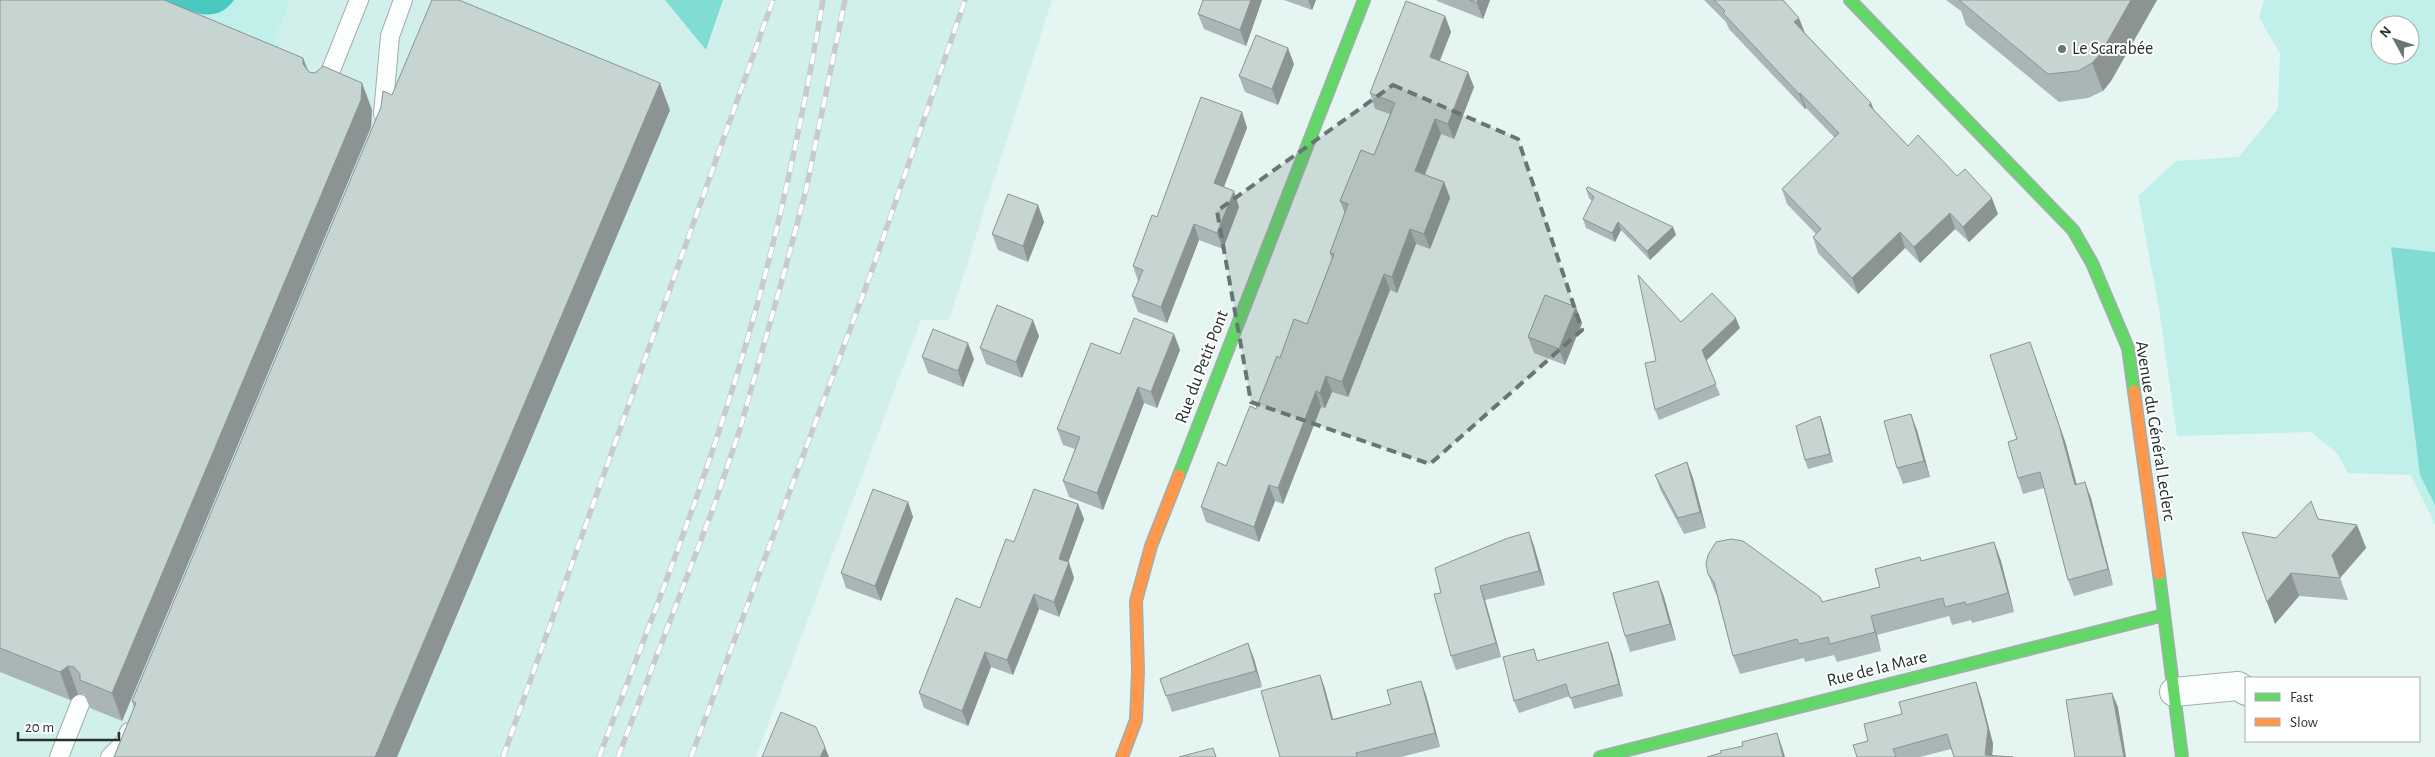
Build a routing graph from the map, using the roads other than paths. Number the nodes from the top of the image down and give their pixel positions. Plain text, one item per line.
1 (359, 0) edge
2 (403, 0) edge
3 (1364, 0) edge
4 (1850, 0) edge
5 (323, 90) edge
6 (381, 130) edge
7 (2164, 615) junction
8 (2245, 690) edge
9 (2174, 692) junction
10 (80, 704) edge
11 (136, 714) edge
12 (59, 757) edge
13 (110, 757) edge
14 (1122, 757) edge
15 (1600, 757) edge
16 (2182, 757) edge

1 - 5 lane
2 - 6 lane
3 - 14 street, Rue du Petit Pont
4 - 7 street, Avenue du Général Leclerc
7 - 9 street, Avenue du Général Leclerc
7 - 15 street, Rue de la Mare
8 - 9 street
9 - 16 street, Avenue du Général Leclerc
10 - 12 lane
11 - 13 lane

